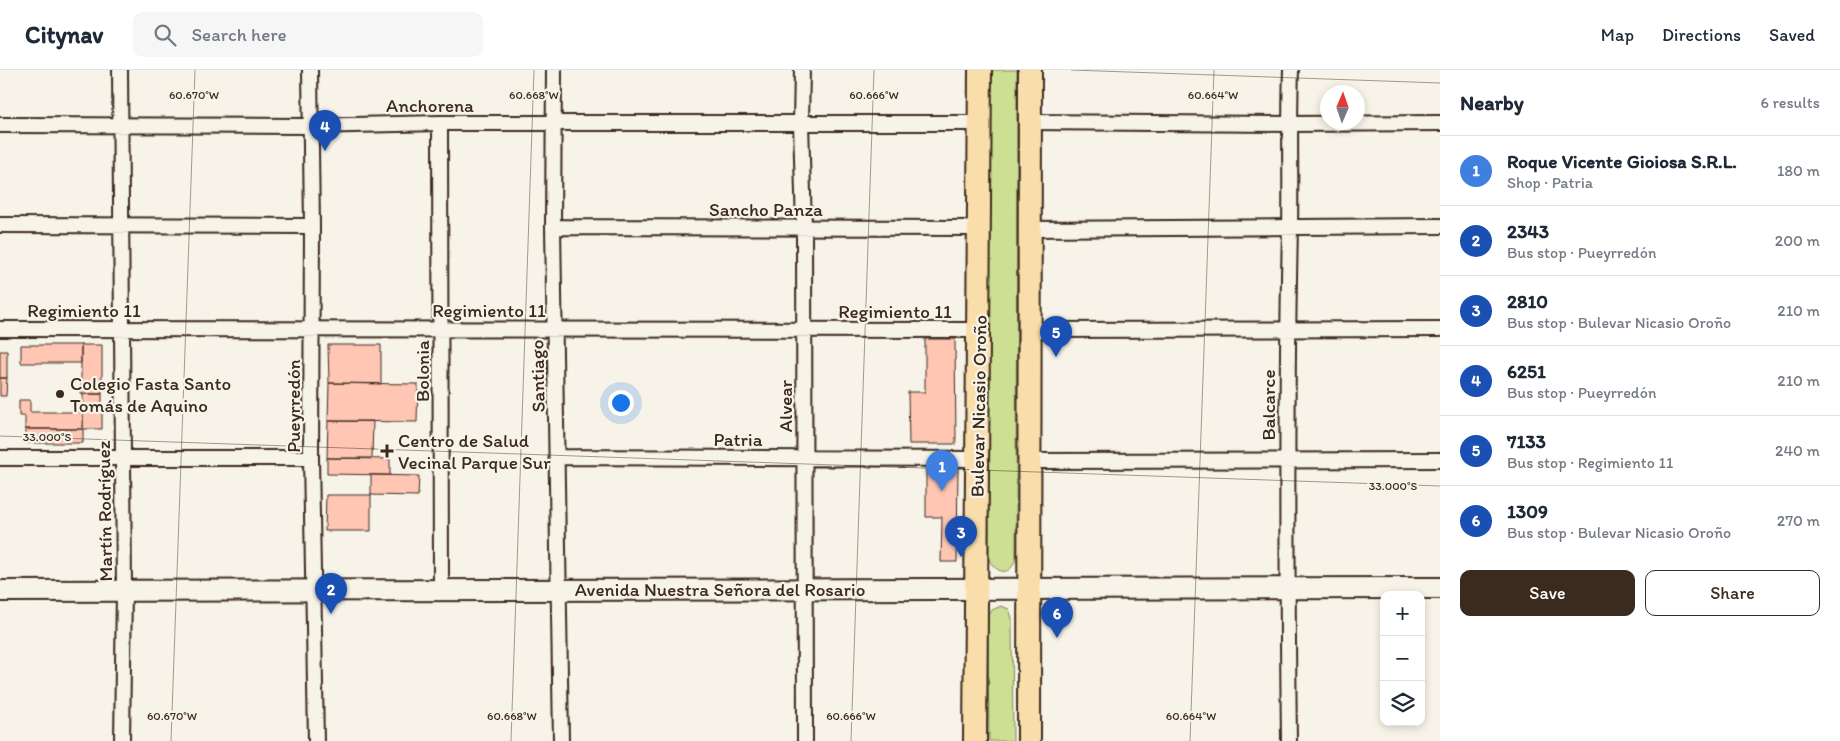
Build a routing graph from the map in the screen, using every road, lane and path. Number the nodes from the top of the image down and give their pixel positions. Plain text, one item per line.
1 (120, 70) edge
2 (310, 70) edge
3 (554, 70) edge
4 (802, 70) edge
5 (980, 70) edge
6 (1030, 70) edge
7 (1291, 70) edge
8 (1030, 122) junction
9 (440, 123) junction
10 (800, 123) junction
11 (979, 123) junction
12 (1440, 123) edge
13 (554, 124) junction
14 (1289, 124) junction
15 (0, 125) edge
16 (121, 126) junction
17 (310, 126) junction
18 (0, 225) edge
19 (120, 226) junction
20 (312, 226) junction
21 (1440, 226) edge
22 (553, 227) junction
23 (1290, 227) junction
24 (804, 228) junction
25 (980, 228) junction
26 (1029, 229) junction
27 (0, 329) edge
28 (121, 329) junction
29 (311, 329) junction
30 (440, 329) junction
31 (554, 329) junction
32 (804, 329) junction
33 (1440, 329) edge
34 (979, 330) junction
35 (1029, 330) junction
36 (1287, 330) junction
37 (558, 457) junction
38 (0, 458) edge
39 (122, 458) junction
40 (311, 458) junction
41 (804, 458) junction
42 (978, 459) junction
43 (1440, 460) edge
44 (1029, 461) junction
45 (1287, 461) junction
46 (976, 588) junction
47 (1029, 588) junction
48 (1287, 588) junction
49 (1440, 588) edge
50 (560, 589) junction
51 (805, 589) junction
52 (0, 590) edge
53 (124, 590) junction
54 (314, 590) junction
55 (441, 590) junction
56 (122, 741) edge
57 (316, 741) edge
58 (560, 741) edge
59 (805, 741) edge
60 (975, 741) edge
61 (1029, 741) edge
62 (1289, 741) edge

1 - 16 street, Martín Rodríguez
2 - 17 street, Pueyrredón
3 - 13 street, Santiago
4 - 10 street, Alvear
5 - 11 main road, Bulevar Nicasio Oroño
6 - 8 main road
7 - 14 street, Balcarce
8 - 14 street
8 - 26 main road
9 - 13 street, Anchorena
9 - 17 street, Anchorena
9 - 30 street, Bolonia
10 - 11 street, Anchorena
10 - 13 street, Anchorena
10 - 24 street, Alvear
11 - 25 main road, Bulevar Nicasio Oroño
12 - 14 street
13 - 22 street, Santiago
14 - 23 street, Balcarce
15 - 16 street, Anchorena
16 - 17 street, Anchorena
16 - 19 street, Martín Rodríguez
17 - 20 street, Pueyrredón
18 - 19 street
19 - 20 street
19 - 28 street, Martín Rodríguez
20 - 29 street, Pueyrredón
21 - 23 street
22 - 24 street, Sancho Panza
22 - 31 street, Santiago
23 - 26 street
23 - 36 street, Balcarce
24 - 25 street, Sancho Panza
24 - 32 street, Alvear
25 - 34 main road, Bulevar Nicasio Oroño
26 - 35 main road
27 - 28 street, Regimiento 11
28 - 29 street, Regimiento 11
28 - 39 street, Martín Rodríguez
29 - 30 street, Regimiento 11
29 - 40 street, Pueyrredón
30 - 31 street, Regimiento 11
30 - 55 street, Bolonia
31 - 32 street, Regimiento 11
31 - 37 street, Santiago
32 - 34 street, Regimiento 11
32 - 41 street, Alvear
33 - 36 street
34 - 42 main road, Bulevar Nicasio Oroño
35 - 36 street
35 - 44 main road
36 - 45 street, Balcarce
37 - 41 street, Patria
37 - 50 street, Santiago
38 - 39 street
39 - 40 street
39 - 53 street, Martín Rodríguez
40 - 54 street, Pueyrredón
41 - 42 street, Patria
41 - 51 street, Alvear
42 - 46 main road, Bulevar Nicasio Oroño
43 - 45 street
44 - 45 street
44 - 47 main road
45 - 48 street, Balcarce
46 - 47 street, Avenida Nuestra Señora del Rosario
46 - 51 street, Avenida Nuestra Señora del Rosario
46 - 60 main road, Bulevar Nicasio Oroño
47 - 48 street, Avenida Nuestra Señora del Rosario
47 - 61 main road
48 - 49 street, Avenida Nuestra Señora del Rosario
48 - 62 street, Balcarce
50 - 51 street, Avenida Nuestra Señora del Rosario
50 - 55 street, Avenida Nuestra Señora del Rosario
50 - 58 street, Santiago
51 - 59 street, Alvear
52 - 53 street, Avenida Nuestra Señora del Rosario
53 - 54 street, Avenida Nuestra Señora del Rosario
53 - 56 street, Martín Rodríguez
54 - 55 street, Avenida Nuestra Señora del Rosario
54 - 57 street, Pueyrredón

